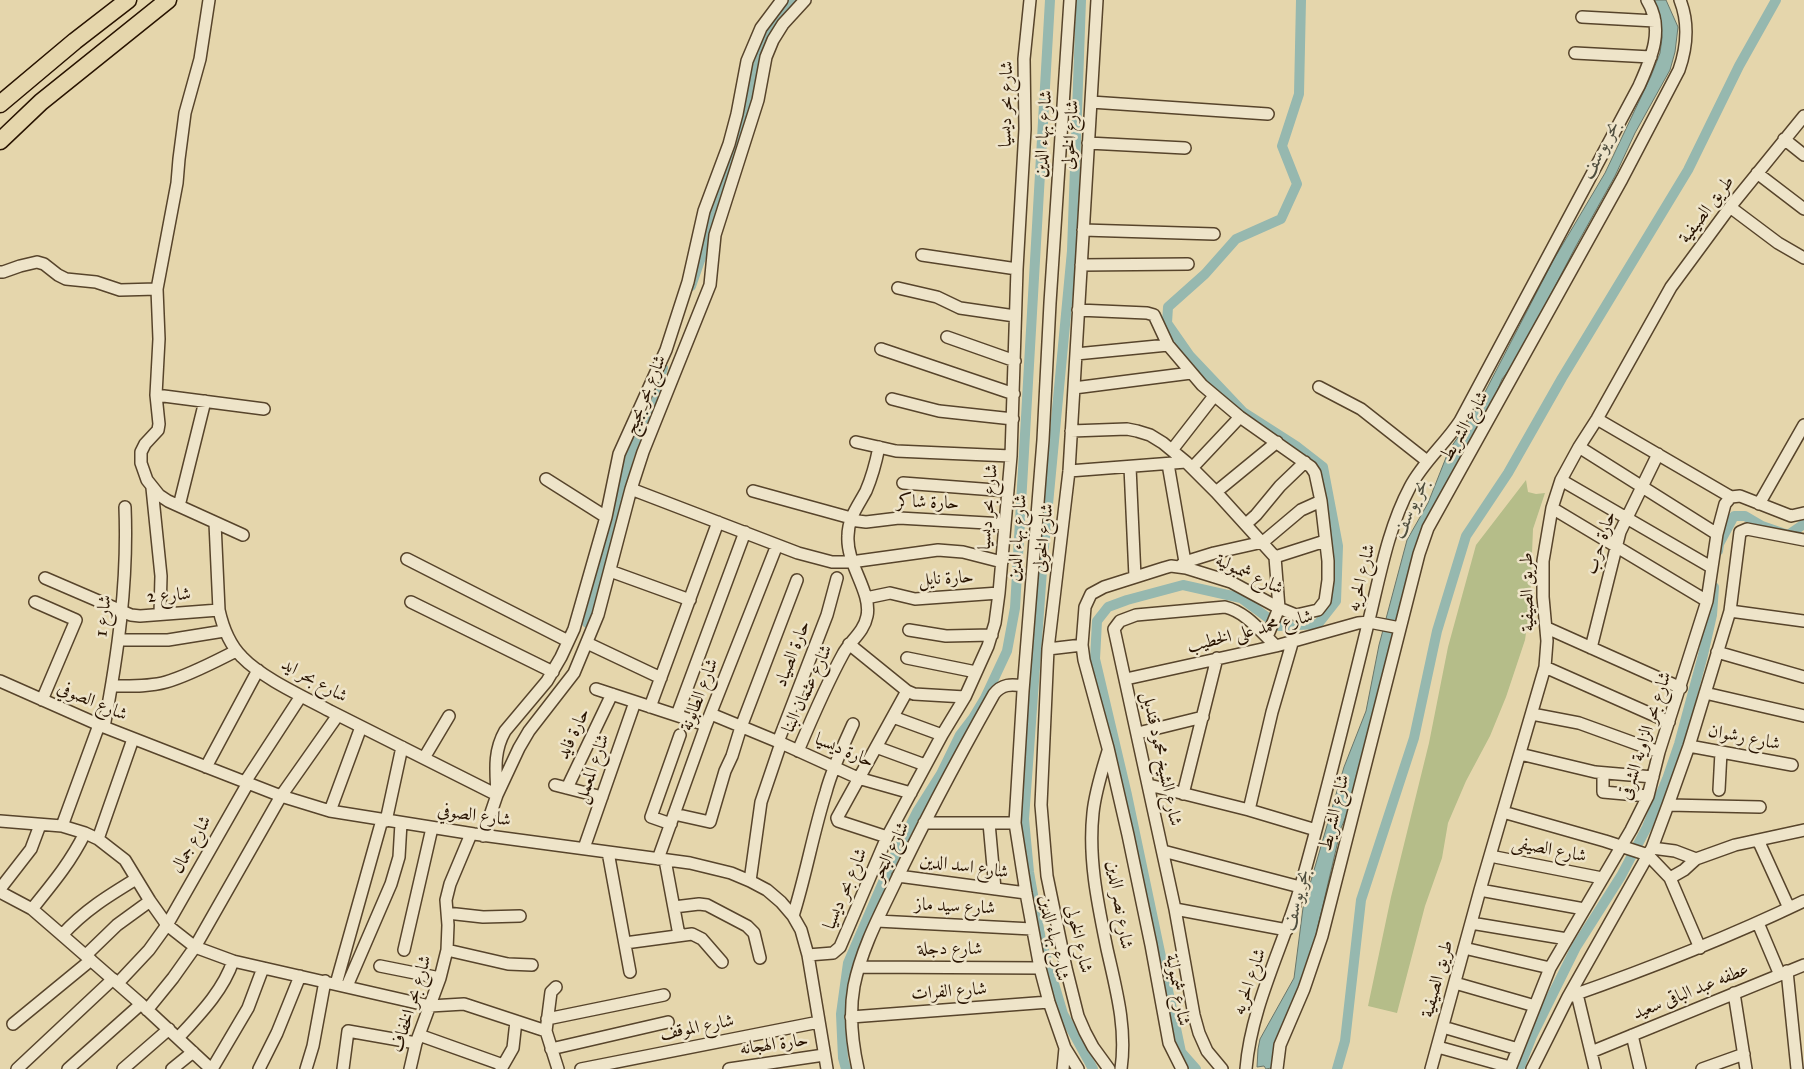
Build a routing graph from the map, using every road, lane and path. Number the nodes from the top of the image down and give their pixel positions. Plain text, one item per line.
1 (128, 0) edge
2 (168, 0) edge
3 (209, 0) edge
4 (783, 0) edge
5 (805, 0) edge
6 (1030, 0) edge
7 (1070, 0) edge
8 (1097, 0) edge
9 (1647, 0) edge
10 (1680, 0) edge
11 (793, 13) junction
12 (1582, 16) dead end
13 (1655, 21) junction
14 (84, 34) junction
15 (1575, 53) dead end
16 (100, 54) junction
17 (1651, 56) junction
18 (1091, 102) junction
19 (0, 104) edge
20 (1268, 114) dead end
21 (1804, 116) edge
22 (1784, 140) junction
23 (0, 142) edge
24 (1088, 143) junction
25 (1185, 148) dead end
26 (1804, 155) edge
27 (1757, 173) junction
28 (1730, 207) junction
29 (1804, 209) edge
30 (1083, 230) junction
31 (1214, 234) dead end
32 (922, 255) dead end
33 (1804, 258) edge
34 (1188, 264) dead end
35 (1081, 265) junction
36 (1017, 269) junction
37 (0, 272) edge
38 (898, 288) dead end
39 (157, 289) junction
40 (1078, 310) junction
41 (1015, 316) junction
42 (947, 337) dead end
43 (1168, 345) junction
44 (881, 349) dead end
45 (1076, 354) junction
46 (1015, 362) junction
47 (1191, 372) junction
48 (1319, 387) dead end
49 (1074, 388) junction
50 (1014, 394) junction
51 (156, 395) junction
52 (1214, 396) junction
53 (892, 399) dead end
54 (205, 401) junction
55 (264, 409) dead end
56 (1240, 418) junction
57 (1013, 419) junction
58 (1597, 419) junction
59 (1804, 424) edge
60 (1071, 431) junction
61 (856, 442) dead end
62 (1277, 442) junction
63 (879, 447) junction
64 (1579, 447) junction
65 (1172, 450) junction
66 (1658, 454) junction
67 (1011, 456) junction
68 (1427, 461) junction
69 (1305, 462) junction
70 (1168, 464) junction
71 (1189, 465) junction
72 (1130, 467) junction
73 (1069, 471) junction
74 (546, 479) dead end
75 (1561, 480) junction
76 (903, 483) dead end
77 (1642, 487) junction
78 (152, 488) junction
79 (631, 489) junction
80 (753, 491) dead end
81 (1008, 491) junction
82 (1216, 492) junction
83 (1731, 497) junction
84 (1321, 501) junction
85 (1759, 504) junction
86 (179, 506) junction
87 (125, 507) dead end
88 (1552, 508) junction
89 (1804, 513) edge
90 (606, 517) junction
91 (1626, 518) junction
92 (850, 519) junction
93 (718, 522) junction
94 (215, 523) junction
95 (1005, 524) junction
96 (1246, 524) junction
97 (745, 532) junction
98 (1717, 534) junction
99 (242, 535) dead end
100 (1804, 540) edge
101 (1326, 541) junction
102 (1263, 542) junction
103 (777, 544) junction
104 (1616, 546) junction
105 (1275, 557) junction
106 (406, 559) dead end
107 (851, 562) junction
108 (1002, 562) junction
109 (1182, 564) junction
110 (1711, 567) junction
111 (610, 571) junction
112 (1135, 577) junction
113 (45, 578) dead end
114 (837, 578) dead end
115 (797, 580) dead end
116 (1000, 593) junction
117 (866, 598) junction
118 (690, 600) junction
119 (1707, 600) junction
120 (35, 602) dead end
121 (411, 602) dead end
122 (1279, 608) junction
123 (219, 610) junction
124 (1730, 611) junction
125 (122, 612) junction
126 (160, 614) junction
127 (1804, 621) edge
128 (1369, 622) junction
129 (1398, 627) junction
130 (1547, 628) junction
131 (574, 629) junction
132 (909, 630) dead end
133 (224, 631) junction
134 (992, 635) junction
135 (1267, 637) junction
136 (119, 640) junction
137 (589, 640) junction
138 (1293, 640) junction
139 (568, 641) junction
140 (849, 644) junction
141 (1082, 645) junction
142 (1276, 646) junction
143 (1591, 648) junction
144 (1048, 649) junction
145 (236, 651) junction
146 (1716, 652) junction
147 (907, 658) dead end
148 (1217, 658) junction
149 (1545, 667) junction
150 (258, 670) junction
151 (553, 672) junction
152 (976, 672) junction
153 (661, 678) junction
154 (1804, 678) edge
155 (1126, 679) junction
156 (0, 681) edge
157 (112, 686) junction
158 (1023, 686) junction
159 (1681, 688) junction
160 (596, 689) dead end
161 (907, 692) junction
162 (1705, 693) junction
163 (612, 694) junction
164 (301, 696) junction
165 (534, 697) junction
166 (964, 697) junction
167 (42, 700) junction
168 (635, 702) junction
169 (550, 706) junction
170 (650, 707) junction
171 (1532, 714) junction
172 (338, 715) junction
173 (449, 716) dead end
174 (677, 716) junction
175 (893, 716) junction
176 (1804, 716) edge
177 (1203, 717) junction
178 (709, 720) junction
179 (1669, 722) junction
180 (853, 724) dead end
181 (101, 726) junction
182 (361, 726) junction
183 (741, 727) junction
184 (1138, 734) junction
185 (680, 735) dead end
186 (942, 735) junction
187 (134, 739) junction
188 (780, 742) junction
189 (1689, 746) junction
190 (402, 747) junction
191 (876, 747) junction
192 (1108, 748) junction
193 (798, 751) junction
194 (1659, 752) junction
195 (1722, 752) junction
196 (1520, 754) junction
197 (424, 758) junction
198 (925, 765) junction
199 (1792, 765) dead end
200 (206, 767) junction
201 (834, 767) junction
202 (1603, 773) junction
203 (1653, 777) junction
204 (858, 778) junction
205 (247, 782) junction
206 (555, 785) dead end
207 (1149, 785) junction
208 (567, 788) junction
209 (1719, 790) dead end
210 (911, 793) junction
211 (1183, 794) junction
212 (497, 795) junction
213 (281, 796) junction
214 (1648, 796) junction
215 (602, 797) junction
216 (1668, 804) junction
217 (1760, 807) dead end
218 (1249, 810) junction
219 (330, 812) junction
220 (1503, 812) junction
221 (673, 819) junction
222 (384, 820) junction
223 (0, 821) edge
224 (401, 823) junction
225 (924, 823) junction
226 (989, 823) junction
227 (1015, 823) junction
228 (40, 825) junction
229 (62, 826) junction
230 (432, 828) junction
231 (1316, 830) junction
232 (1804, 830) edge
233 (85, 833) junction
234 (470, 834) junction
235 (483, 836) junction
236 (887, 837) junction
237 (98, 840) junction
238 (1758, 840) junction
239 (1620, 846) junction
240 (584, 848) junction
241 (1162, 851) junction
242 (608, 852) junction
243 (1650, 852) junction
244 (1490, 856) junction
245 (662, 859) junction
246 (1696, 859) junction
247 (898, 876) junction
248 (1602, 878) junction
249 (1670, 878) junction
250 (136, 879) junction
251 (750, 881) junction
252 (1300, 887) junction
253 (995, 889) junction
254 (1480, 890) junction
255 (0, 891) edge
256 (1026, 893) junction
257 (150, 901) junction
258 (1804, 901) edge
259 (674, 907) junction
260 (1788, 908) junction
261 (32, 909) junction
262 (1175, 909) junction
263 (1584, 909) junction
264 (447, 913) junction
265 (520, 916) dead end
266 (793, 916) junction
267 (877, 921) junction
268 (1471, 923) junction
269 (1758, 923) junction
270 (167, 925) junction
271 (1032, 929) junction
272 (1287, 930) junction
273 (62, 935) junction
274 (679, 935) junction
275 (1567, 939) junction
276 (625, 943) junction
277 (195, 947) junction
278 (1464, 948) junction
279 (1700, 948) junction
280 (404, 950) dead end
281 (446, 950) junction
282 (808, 955) junction
283 (89, 957) junction
284 (760, 958) dead end
285 (233, 961) junction
286 (722, 962) dead end
287 (532, 965) dead end
288 (1804, 965) edge
289 (380, 966) dead end
290 (859, 967) junction
291 (263, 968) junction
292 (1040, 968) junction
293 (1550, 968) junction
294 (630, 972) dead end
295 (1784, 973) junction
296 (300, 976) junction
297 (440, 978) junction
298 (115, 981) junction
299 (1455, 983) junction
300 (336, 984) junction
301 (556, 987) dead end
302 (1734, 994) junction
303 (664, 995) dead end
304 (1572, 996) junction
305 (1049, 1002) junction
306 (430, 1006) junction
307 (1535, 1006) junction
308 (144, 1007) junction
309 (851, 1017) junction
310 (516, 1021) junction
311 (668, 1022) dead end
312 (819, 1022) junction
313 (13, 1024) dead end
314 (547, 1025) junction
315 (1443, 1027) junction
316 (169, 1029) junction
317 (1632, 1035) junction
318 (178, 1038) junction
319 (417, 1039) junction
320 (1438, 1047) junction
321 (1065, 1048) junction
322 (551, 1049) junction
323 (1518, 1050) junction
324 (193, 1052) junction
325 (1591, 1052) junction
326 (1744, 1054) junction
327 (824, 1055) junction
328 (1799, 1061) edge
329 (502, 1067) edge
330 (1510, 1068) edge
331 (17, 1069) edge
332 (68, 1069) edge
333 (123, 1069) edge
334 (172, 1069) edge
335 (212, 1069) edge
336 (259, 1069) edge
337 (306, 1069) edge
338 (343, 1069) edge
339 (410, 1069) edge
340 (558, 1069) edge
341 (582, 1069) edge
342 (729, 1069) edge
343 (827, 1069) edge
344 (858, 1069) edge
345 (1063, 1069) edge
346 (1078, 1069) edge
347 (1109, 1069) edge
348 (1121, 1069) edge
349 (1182, 1069) edge
350 (1222, 1069) edge
351 (1246, 1069) edge
352 (1278, 1069) edge
353 (1431, 1069) edge
354 (1532, 1069) edge
355 (1595, 1069) edge
356 (1640, 1069) edge
357 (1702, 1069) edge
358 (1746, 1069) edge

1 - 14 highway
2 - 16 highway
3 - 39 street
4 - 11 street
4 - 90 street, شارع بحر بجيج
5 - 11 street, شارع بحر بجيج
6 - 36 street, شارع بحر ديسيا
7 - 158 street, شارع بهاء الدين
8 - 18 street, شارع الخولى
9 - 13 street, شارع الحريه
10 - 129 street, شارع الشريط
11 - 79 street, شارع بحر بجيج
12 - 13 street
13 - 17 street, شارع الحريه
14 - 16 highway
14 - 19 highway
15 - 17 street
16 - 23 highway
17 - 68 street, شارع الحريه
18 - 20 street
18 - 24 street, شارع الخولى
21 - 22 street, طريق الصيفية
22 - 26 street
22 - 27 street, طريق الصيفية
24 - 25 street
24 - 30 street, شارع الخولى
27 - 28 street, طريق الصيفية
27 - 29 street
28 - 33 street
28 - 58 street, طريق الصيفية
30 - 31 street
30 - 35 street, شارع الخولى
32 - 36 street
34 - 35 street
35 - 40 street, شارع الخولى
36 - 41 street, شارع بحر ديسيا
37 - 39 street
38 - 41 street
39 - 51 street
40 - 43 street, شارع شمبولية
40 - 45 street, شارع الخولى
41 - 46 street, شارع بحر ديسيا
42 - 46 street
43 - 45 street
43 - 47 street, شارع شمبولية
44 - 50 street
45 - 49 street, شارع الخولى
46 - 50 street, شارع بحر ديسيا
47 - 49 street
47 - 52 street, شارع شمبولية
48 - 68 street
49 - 60 street, شارع الخولى
50 - 57 street, شارع بحر ديسيا
51 - 54 street
51 - 78 street
52 - 56 street, شارع شمبولية
52 - 65 street
53 - 57 street
54 - 55 street
54 - 86 street
56 - 62 street, شارع شمبولية
56 - 71 street
57 - 67 street, شارع بحر ديسيا
58 - 64 street, طريق الصيفية
58 - 66 street
59 - 85 street
60 - 65 street
60 - 73 street, شارع الخولى
61 - 63 street
62 - 69 street, شارع شمبولية
62 - 82 street
63 - 67 street
63 - 92 street, شارع عثمان البنا
64 - 75 street, طريق الصيفية
64 - 77 street
65 - 71 street
66 - 77 street, حارة حرب
66 - 83 street
67 - 81 street, شارع بحر ديسيا
68 - 128 street, شارع الحريه
69 - 84 street, شارع شمبولية
69 - 96 street
70 - 71 street
70 - 72 street
70 - 109 street
71 - 82 street
72 - 73 street
72 - 112 street
73 - 144 street, شارع الخولى
74 - 90 street
75 - 88 street, طريق الصيفية
75 - 91 street
76 - 81 street
77 - 91 street, حارة حرب
77 - 98 street
78 - 86 street
78 - 126 street
79 - 93 street
79 - 111 street, شارع بحر بجيج
80 - 92 street, حارة شاكر
81 - 95 street, شارع بحر ديسيا
82 - 96 street
83 - 85 street
83 - 98 street, شارع بحر الزاوية الشرقى
84 - 101 street, شارع شمبولية
84 - 102 street
85 - 89 street
86 - 94 street
87 - 125 street, شارع 1
88 - 104 street
88 - 130 street, طريق الصيفية
90 - 131 street, شارع بحر بجيج
91 - 104 street, حارة حرب
91 - 110 street
92 - 95 street, حارة شاكر
92 - 107 street, شارع عثمان البنا
93 - 97 street
93 - 118 street
94 - 99 street
94 - 123 street, شارع بحر ايد
95 - 108 street, شارع بحر ديسيا
96 - 102 street
97 - 103 street
97 - 174 street
98 - 110 street, شارع بحر الزاوية الشرقى
100 - 124 street
101 - 105 street
101 - 122 street, شارع شمبولية
102 - 105 street
102 - 109 street
103 - 107 street
103 - 178 street, شارع الطابونة
104 - 119 street
104 - 143 street, حارة حرب
105 - 122 street
106 - 139 street
107 - 108 street
107 - 117 street, شارع عثمان البنا
108 - 116 street, شارع بحر ديسيا
109 - 112 street, شارع شمبولية
109 - 122 street, شارع شمبولية
110 - 119 street, شارع بحر الزاوية الشرقى
111 - 118 street
111 - 137 street, شارع بحر بجيج
112 - 141 street, شارع شمبولية
113 - 125 street, شارع 2
114 - 188 street, حارة الصياد
115 - 183 street
116 - 117 street, حارة نايل
116 - 134 street, شارع بحر ديسيا
117 - 140 street, شارع عثمان البنا
118 - 153 street
119 - 159 street, شارع بحر الزاوية الشرقى
120 - 167 street
121 - 151 street
122 - 135 street
123 - 126 street, شارع 2
123 - 133 street, شارع بحر ايد
124 - 127 street
124 - 146 street
125 - 126 street, شارع 2
125 - 136 street, شارع 1
128 - 129 street, شارع محمد على الخطيب
128 - 138 street, شارع محمد على الخطيب
128 - 231 street, شارع الحريه
129 - 352 street, شارع الشريط
130 - 143 street
130 - 149 street, طريق الصيفية
131 - 137 street
131 - 139 street, شارع بحر بجيج
132 - 134 street
133 - 136 street
133 - 145 street, شارع بحر ايد
134 - 152 street, شارع بحر ديسيا
135 - 142 street, شارع الشيخ محمود قنديل
135 - 155 street, شارع الشيخ محمود قنديل
136 - 157 street, شارع 1
137 - 153 street
137 - 169 street, شارع بحر بجيج
138 - 142 street, شارع محمد على الخطيب
138 - 218 street
139 - 151 street, شارع بحر بجيج
140 - 161 street
140 - 193 street, شارع عثمان البنا
141 - 144 street
141 - 192 street, شارع شمبولية
142 - 148 street, شارع محمد على الخطيب
143 - 159 street
144 - 347 street, شارع الخولى
145 - 150 street, شارع بحر ايد
145 - 157 street
146 - 154 street
146 - 162 street
147 - 152 street
148 - 155 street, شارع محمد على الخطيب
148 - 177 street
149 - 171 street, طريق الصيفية
149 - 179 street
150 - 164 street, شارع بحر ايد
150 - 200 street
151 - 165 street, شارع بحر بجيج
152 - 166 street, شارع بحر ديسيا
153 - 170 street
155 - 184 street, شارع الشيخ محمود قنديل
156 - 167 street, شارع الصوفي
157 - 181 street, شارع 1
158 - 225 street, شارع البحر
158 - 227 street, شارع بهاء الدين
159 - 179 street, شارع بحر الزاوية الشرقى
160 - 163 street, حارة ديسيا
161 - 166 street
161 - 175 street
162 - 176 street
162 - 189 street
163 - 168 street, حارة ديسيا
163 - 208 street, حارة فايد
164 - 172 street, شارع بحر ايد
164 - 205 street, شارع جمال
165 - 169 street
165 - 212 street, شارع بحر بجيج
166 - 186 street, شارع بحر ديسيا
167 - 181 street, شارع الصوفي
168 - 170 street, حارة ديسيا
168 - 215 street, شارع المعمل
169 - 212 street, شارع بحر بجيج
170 - 174 street, حارة ديسيا
171 - 194 street
171 - 196 street, طريق الصيفية
172 - 182 street, شارع بحر ايد
172 - 213 street
173 - 197 street
174 - 178 street, حارة ديسيا
175 - 186 street
175 - 191 street
177 - 184 street
177 - 211 street
178 - 183 street, حارة ديسيا
178 - 221 street, شارع الطابونة
179 - 194 street, شارع بحر الزاوية الشرقى
180 - 201 street
181 - 187 street, شارع الصوفي
181 - 229 street, شارع 1
182 - 190 street, شارع بحر ايد
182 - 219 street
183 - 188 street, حارة ديسيا
183 - 221 street
184 - 207 street, شارع الشيخ محمود قنديل
185 - 221 street
186 - 198 street, شارع بحر ديسيا
187 - 200 street, شارع الصوفي
187 - 237 street
188 - 193 street, حارة ديسيا
188 - 251 street, حارة الصياد
189 - 195 street, شارع رشوان
189 - 216 street
190 - 197 street, شارع بحر ايد
190 - 222 street
191 - 198 street
191 - 204 street
192 - 348 street, شارع نصر الدين
192 - 349 street, شارع شمبولية
193 - 201 street, حارة ديسيا
194 - 203 street, شارع بحر الزاوية الشرقى
195 - 199 street, شارع رشوان
195 - 209 street
196 - 202 street
196 - 220 street, طريق الصيفية
197 - 212 street, شارع بحر ايد
198 - 210 street, شارع بحر ديسيا
200 - 205 street, شارع الصوفي
201 - 204 street, حارة ديسيا
201 - 266 street
202 - 203 street
202 - 214 street
203 - 214 street, شارع بحر الزاوية الشرقى
204 - 210 street, حارة ديسيا
204 - 236 street
205 - 213 street, شارع الصوفي
205 - 270 street, شارع جمال
206 - 208 street
207 - 211 street
207 - 241 street, شارع الشيخ محمود قنديل
208 - 215 street
210 - 236 street, شارع بحر ديسيا
211 - 218 street
212 - 235 street, شارع بحر بجيج
213 - 219 street, شارع الصوفي
213 - 277 street
214 - 239 street, شارع بحر الزاوية الشرقى
215 - 240 street, شارع المعمل
216 - 217 street
216 - 243 street
218 - 231 street
219 - 222 street, شارع الصوفي
220 - 239 street
220 - 244 street, طريق الصيفية
221 - 245 street, شارع الطابونة
222 - 224 street, شارع الصوفي
222 - 300 street
223 - 228 street
224 - 230 street, شارع الصوفي
224 - 300 street
225 - 226 street
225 - 247 street, شارع البحر
226 - 227 street
226 - 253 street
227 - 256 street, شارع بهاء الدين
228 - 229 street
228 - 255 street
229 - 233 street
230 - 234 street, شارع الصوفي
230 - 280 street
231 - 252 street, شارع الحريه
232 - 238 street
233 - 237 street
233 - 261 street
234 - 235 street, شارع الصوفي
234 - 264 street, شارع بحر الخفاف
235 - 240 street, شارع الصوفي
236 - 282 street, شارع بحر ديسيا
237 - 250 street
238 - 246 street
238 - 260 street
239 - 243 street
239 - 248 street, شارع بحر الزاوية الشرقى
240 - 242 street, شارع الصوفي
241 - 252 street
241 - 262 street, شارع الشيخ محمود قنديل
242 - 245 street, شارع الصوفي
242 - 276 street
243 - 246 street
243 - 249 street
243 - 304 street
244 - 248 street, شارع الصيفى
244 - 254 street, طريق الصيفية
245 - 251 street, شارع الصوفي
245 - 259 street
246 - 249 street
247 - 253 street, شارع اسد الدين
247 - 267 street, شارع البحر
248 - 263 street, شارع بحر الزاوية الشرقى
249 - 279 street
250 - 257 street
250 - 273 street
251 - 266 street, شارع الصوفي
252 - 272 street, شارع الحريه
253 - 256 street, شارع اسد الدين
254 - 263 street
254 - 268 street, طريق الصيفية
255 - 261 street
256 - 271 street, شارع بهاء الدين
257 - 270 street
257 - 283 street
258 - 260 street
259 - 274 street
259 - 284 street
260 - 269 street
261 - 273 street
262 - 272 street
262 - 350 street, شارع الشيخ محمود قنديل
263 - 275 street, شارع بحر الزاوية الشرقى
264 - 265 street
264 - 281 street, شارع بحر الخفاف
266 - 282 street, شارع الصوفي
267 - 271 street, شارع سيد ماز
267 - 290 street, شارع البحر
268 - 275 street
268 - 278 street, طريق الصيفية
269 - 279 street
269 - 295 street
270 - 277 street
270 - 298 street, شارع جمال
271 - 292 street, شارع بهاء الدين
272 - 351 street, شارع الحريه
273 - 283 street
274 - 276 street
274 - 286 street
275 - 293 street, شارع بحر الزاوية الشرقى
276 - 294 street
277 - 285 street
277 - 308 street
278 - 293 street
278 - 299 street, طريق الصيفية
279 - 304 street
281 - 287 street
281 - 297 street, شارع بحر الخفاف
282 - 312 street, شارع الصوفي
283 - 298 street
283 - 313 street
285 - 291 street
285 - 318 street
288 - 295 street, عطفه عبد الباقى سعيد
289 - 297 street
290 - 292 street, شارع دجلة
290 - 309 street, شارع البحر
291 - 296 street
291 - 335 street
292 - 305 street, شارع بهاء الدين
293 - 307 street, شارع بحر الزاوية الشرقى
295 - 302 street, عطفه عبد الباقى سعيد
295 - 328 street
296 - 300 street
296 - 336 street
297 - 306 street, شارع بحر الخفاف
298 - 308 street
298 - 331 street, شارع جمال
299 - 307 street
299 - 315 street, طريق الصيفية
300 - 306 street
300 - 337 street
301 - 314 street
302 - 317 street, عطفه عبد الباقى سعيد
302 - 326 street
303 - 314 street
304 - 325 street
304 - 354 street
305 - 309 street, شارع الفرات
305 - 321 street, شارع بهاء الدين
306 - 310 street
306 - 319 street, شارع بحر الخفاف
307 - 323 street, شارع بحر الزاوية الشرقى
308 - 316 street
308 - 332 street
309 - 344 street, شارع البحر
310 - 314 street
310 - 329 street
311 - 322 street
312 - 327 street, شارع الصوفي
312 - 341 street, شارع الموقف
314 - 322 street
315 - 320 street, طريق الصيفية
315 - 323 street
316 - 318 street
316 - 333 street
317 - 325 street, عطفه عبد الباقى سعيد
317 - 356 street
318 - 324 street
319 - 329 street
319 - 338 street
319 - 339 street, شارع بحر الخفاف
320 - 330 street
320 - 353 street, طريق الصيفية
321 - 345 street
321 - 346 street, شارع بهاء الدين
322 - 340 street
323 - 330 street, شارع بحر الزاوية الشرقى
324 - 334 street
324 - 335 street
325 - 355 street
326 - 357 street
326 - 358 street
327 - 342 street, حارة الهجانه
327 - 343 street, شارع الصوفي

